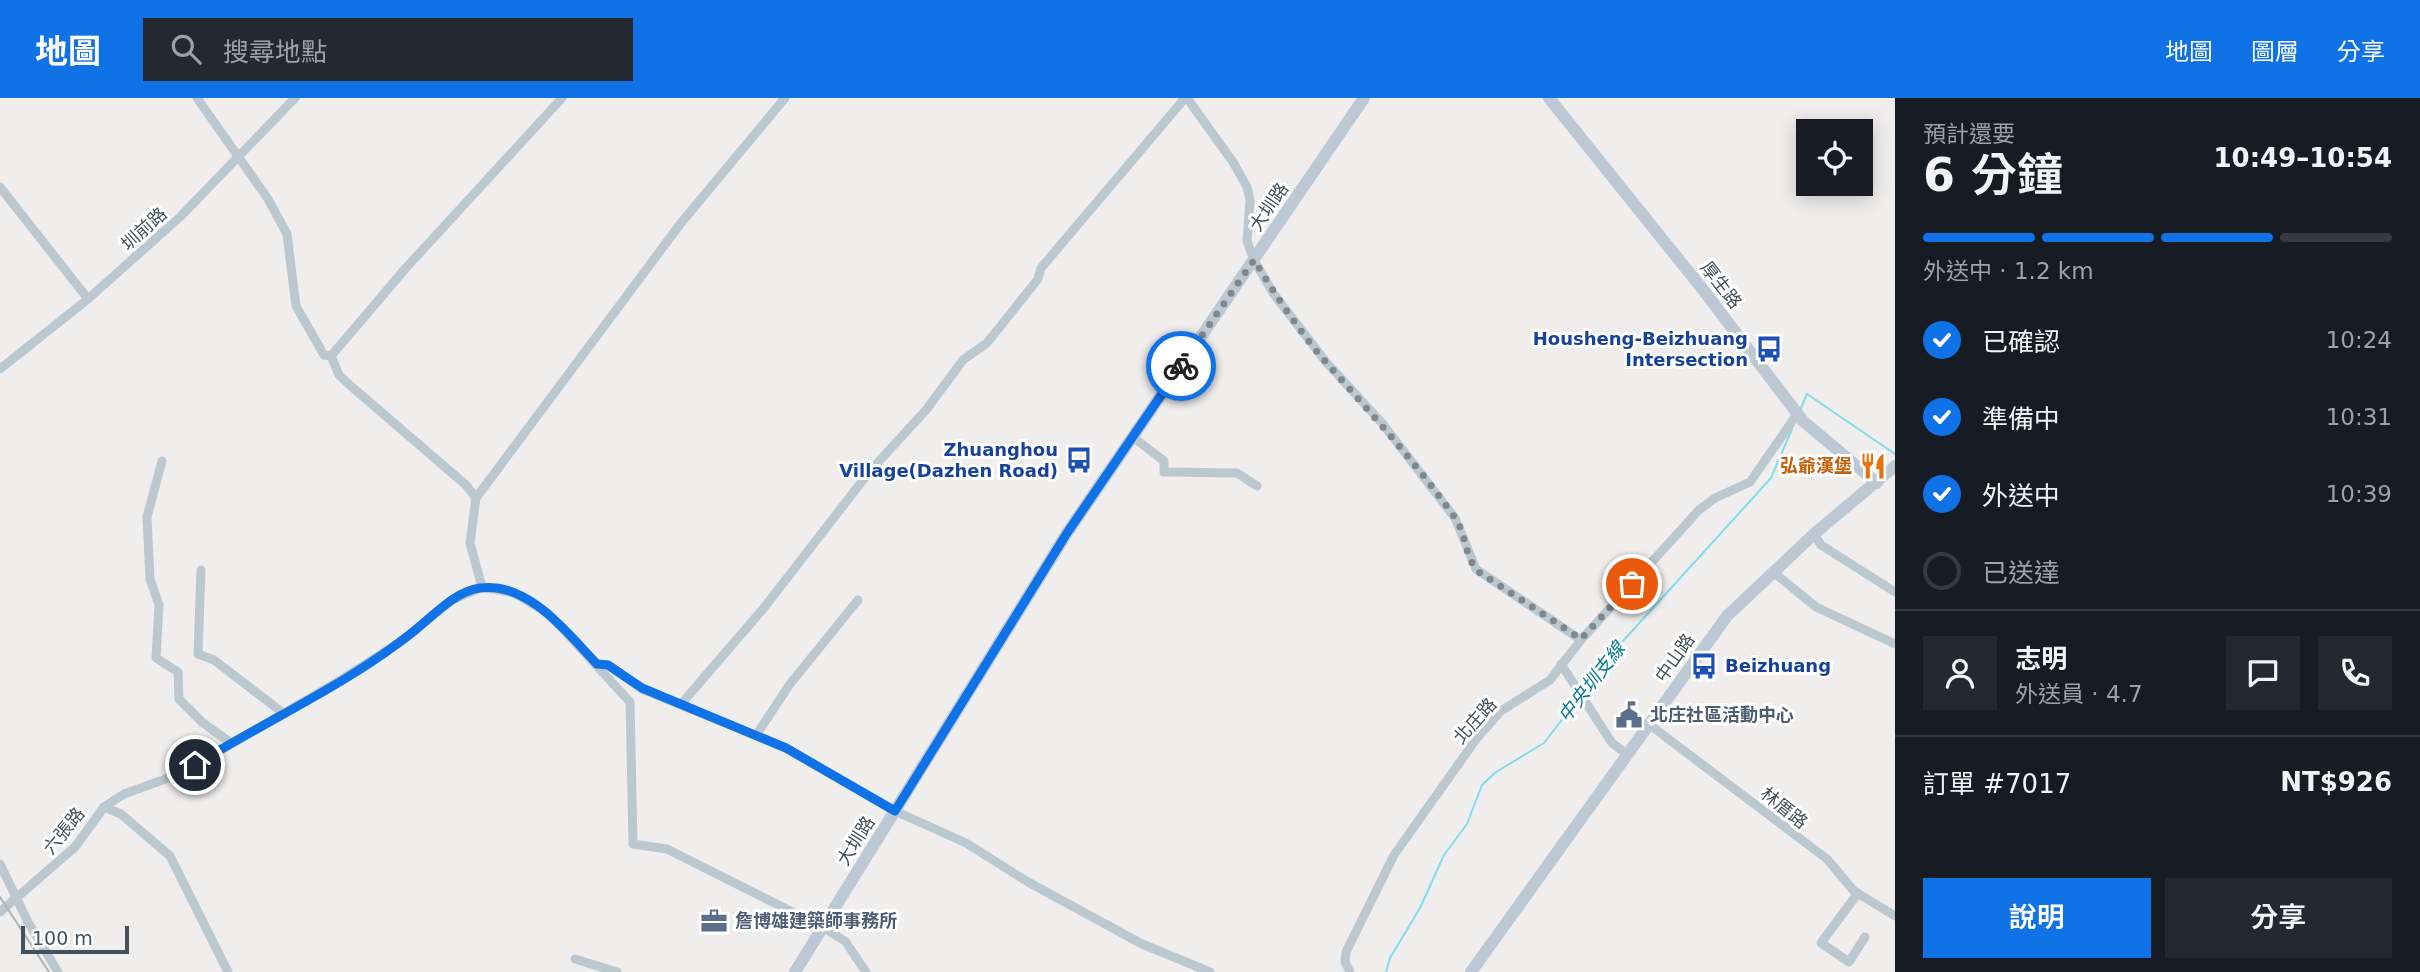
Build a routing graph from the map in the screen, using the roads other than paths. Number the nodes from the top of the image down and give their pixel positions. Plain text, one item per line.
1 (197, 98) edge
2 (295, 98) edge
3 (562, 98) edge
4 (785, 98) edge
5 (1186, 98) edge
6 (1364, 98) edge
7 (1549, 98) edge
8 (239, 157) junction
9 (0, 187) edge
10 (1254, 260) junction
11 (88, 299) junction
12 (331, 356) junction
13 (0, 369) edge
14 (1798, 413) junction
15 (1133, 437) junction
16 (162, 461) dead end
17 (1895, 466) edge
18 (1877, 483) junction
19 (1257, 486) dead end
20 (476, 498) junction
21 (1814, 534) junction
22 (201, 570) dead end
23 (1773, 572) junction
24 (482, 587) junction
25 (1895, 592) edge
26 (858, 600) dead end
27 (1581, 639) junction
28 (1895, 644) edge
29 (597, 664) junction
30 (1561, 664) junction
31 (682, 703) junction
32 (283, 713) junction
33 (1650, 725) junction
34 (757, 734) junction
35 (231, 743) junction
36 (1628, 755) junction
37 (104, 807) junction
38 (895, 811) junction
39 (0, 864) edge
40 (1858, 894) junction
41 (17, 899) junction
42 (0, 912) edge
43 (1895, 916) edge
44 (822, 927) junction
45 (1865, 937) dead end
46 (575, 959) dead end
47 (58, 972) edge
48 (228, 972) edge
49 (617, 972) edge
50 (795, 972) edge
51 (866, 972) edge
52 (1210, 972) edge
53 (1350, 972) edge
54 (1471, 972) edge

1 - 8 street
2 - 8 street, 圳前路
3 - 12 street
4 - 20 street
5 - 10 street
5 - 31 street
6 - 10 street, 大圳路
7 - 14 street, 厚生路
8 - 11 street, 圳前路
8 - 12 street
9 - 11 street
10 - 15 street, 大圳路
10 - 27 street
11 - 13 street, 圳前路
12 - 20 street
14 - 18 street, 厚生路
14 - 27 street, 北庄路
15 - 19 street
15 - 38 street, 大圳路
16 - 35 street
17 - 18 street, 中山路
18 - 21 street, 中山路
20 - 24 street
21 - 23 street, 中山路
21 - 25 street
22 - 32 street
23 - 28 street
23 - 33 street, 中山路
24 - 29 street
24 - 32 street, 六張路
26 - 34 street
27 - 30 street, 北庄路
29 - 31 street
29 - 44 street
30 - 36 street
30 - 53 street, 北庄路
31 - 34 street
32 - 35 street, 六張路
33 - 36 street, 中山路
33 - 40 street, 林厝路
34 - 38 street
35 - 37 street, 六張路
36 - 54 street, 中山路
37 - 41 street, 六張路
37 - 48 street
38 - 44 street, 大圳路
38 - 52 street
39 - 41 street
40 - 43 street, 林厝路
40 - 45 street
41 - 42 street, 六張路
41 - 47 street
44 - 50 street, 大圳路
44 - 51 street
46 - 49 street

